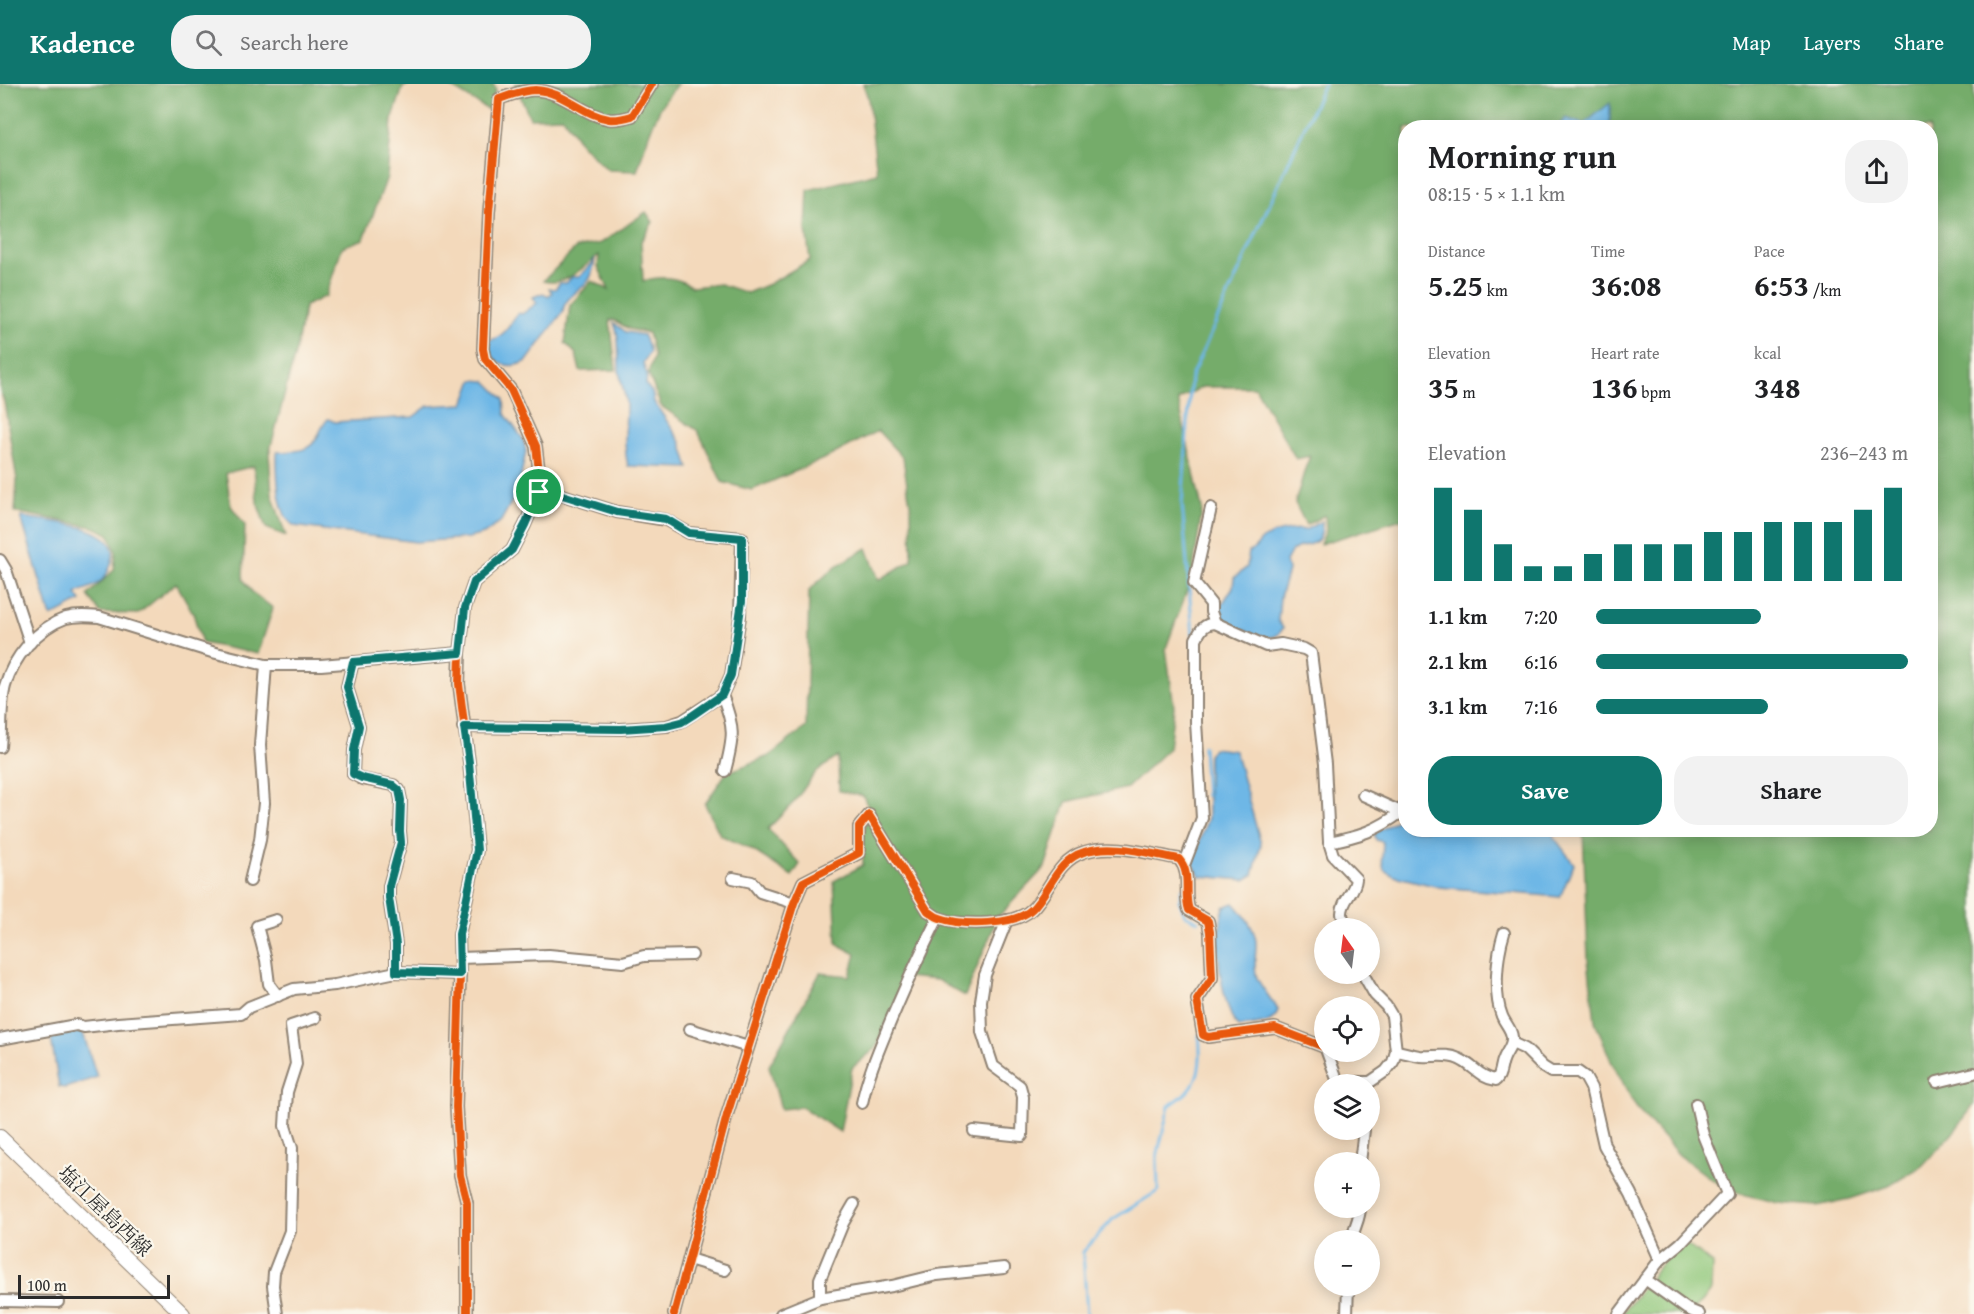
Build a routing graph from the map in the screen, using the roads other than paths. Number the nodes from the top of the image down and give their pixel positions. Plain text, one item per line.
1 (652, 84) edge
2 (539, 492) junction
3 (1211, 508) dead end
4 (0, 560) edge
5 (1215, 623) junction
6 (30, 643) junction
7 (460, 653) junction
8 (353, 662) junction
9 (266, 665) junction
10 (722, 695) junction
11 (464, 727) junction
12 (0, 747) edge
13 (725, 771) dead end
14 (1363, 795) dead end
15 (1398, 811) edge
16 (1398, 814) edge
17 (1329, 842) junction
18 (1185, 872) junction
19 (734, 878) dead end
20 (250, 880) dead end
21 (794, 903) junction
22 (938, 918) junction
23 (1344, 918) edge
24 (276, 920) dead end
25 (1007, 920) junction
26 (1504, 933) dead end
27 (693, 956) dead end
28 (460, 958) junction
29 (396, 972) junction
30 (460, 974) junction
31 (1369, 984) edge
32 (278, 996) junction
33 (315, 1018) dead end
34 (690, 1029) dead end
35 (0, 1039) edge
36 (1314, 1043) edge
37 (1512, 1043) junction
38 (748, 1047) junction
39 (1396, 1051) junction
40 (1974, 1073) edge
41 (1380, 1076) edge
42 (1937, 1082) dead end
43 (862, 1103) dead end
44 (1696, 1104) dead end
45 (974, 1131) dead end
46 (0, 1137) edge
47 (854, 1204) dead end
48 (689, 1259) junction
49 (1660, 1260) junction
50 (1005, 1268) dead end
51 (725, 1270) dead end
52 (1646, 1279) junction
53 (1348, 1296) edge
54 (820, 1298) junction
55 (0, 1301) edge
56 (58, 1302) dead end
57 (183, 1314) edge
58 (277, 1314) edge
59 (466, 1314) edge
60 (674, 1314) edge
61 (782, 1314) edge
62 (1347, 1314) edge
63 (1619, 1314) edge
64 (1699, 1314) edge

1 - 2 street
2 - 7 street
2 - 10 street
3 - 5 street
4 - 6 street
5 - 17 street
5 - 18 street
6 - 9 street
6 - 12 street
7 - 8 street
7 - 11 street
8 - 9 street
8 - 29 street
9 - 20 street
10 - 11 street
10 - 13 street
11 - 28 street
14 - 15 street
16 - 17 street
17 - 23 street
18 - 25 street
18 - 36 street
19 - 21 street
21 - 22 street
21 - 38 street
22 - 25 street
22 - 43 street
24 - 32 street
25 - 45 street
26 - 37 street
27 - 28 street
28 - 30 street
29 - 30 street
29 - 32 street
30 - 59 street
31 - 39 street
32 - 35 street
33 - 58 street
34 - 38 street
37 - 39 street
37 - 49 street
38 - 48 street
39 - 41 street
40 - 42 street
44 - 49 street
46 - 57 main road, 塩江屋島西線
47 - 54 street
48 - 51 street
48 - 60 street
49 - 52 street
50 - 54 street
52 - 63 street
52 - 64 street
53 - 62 street
54 - 61 street
55 - 56 street

